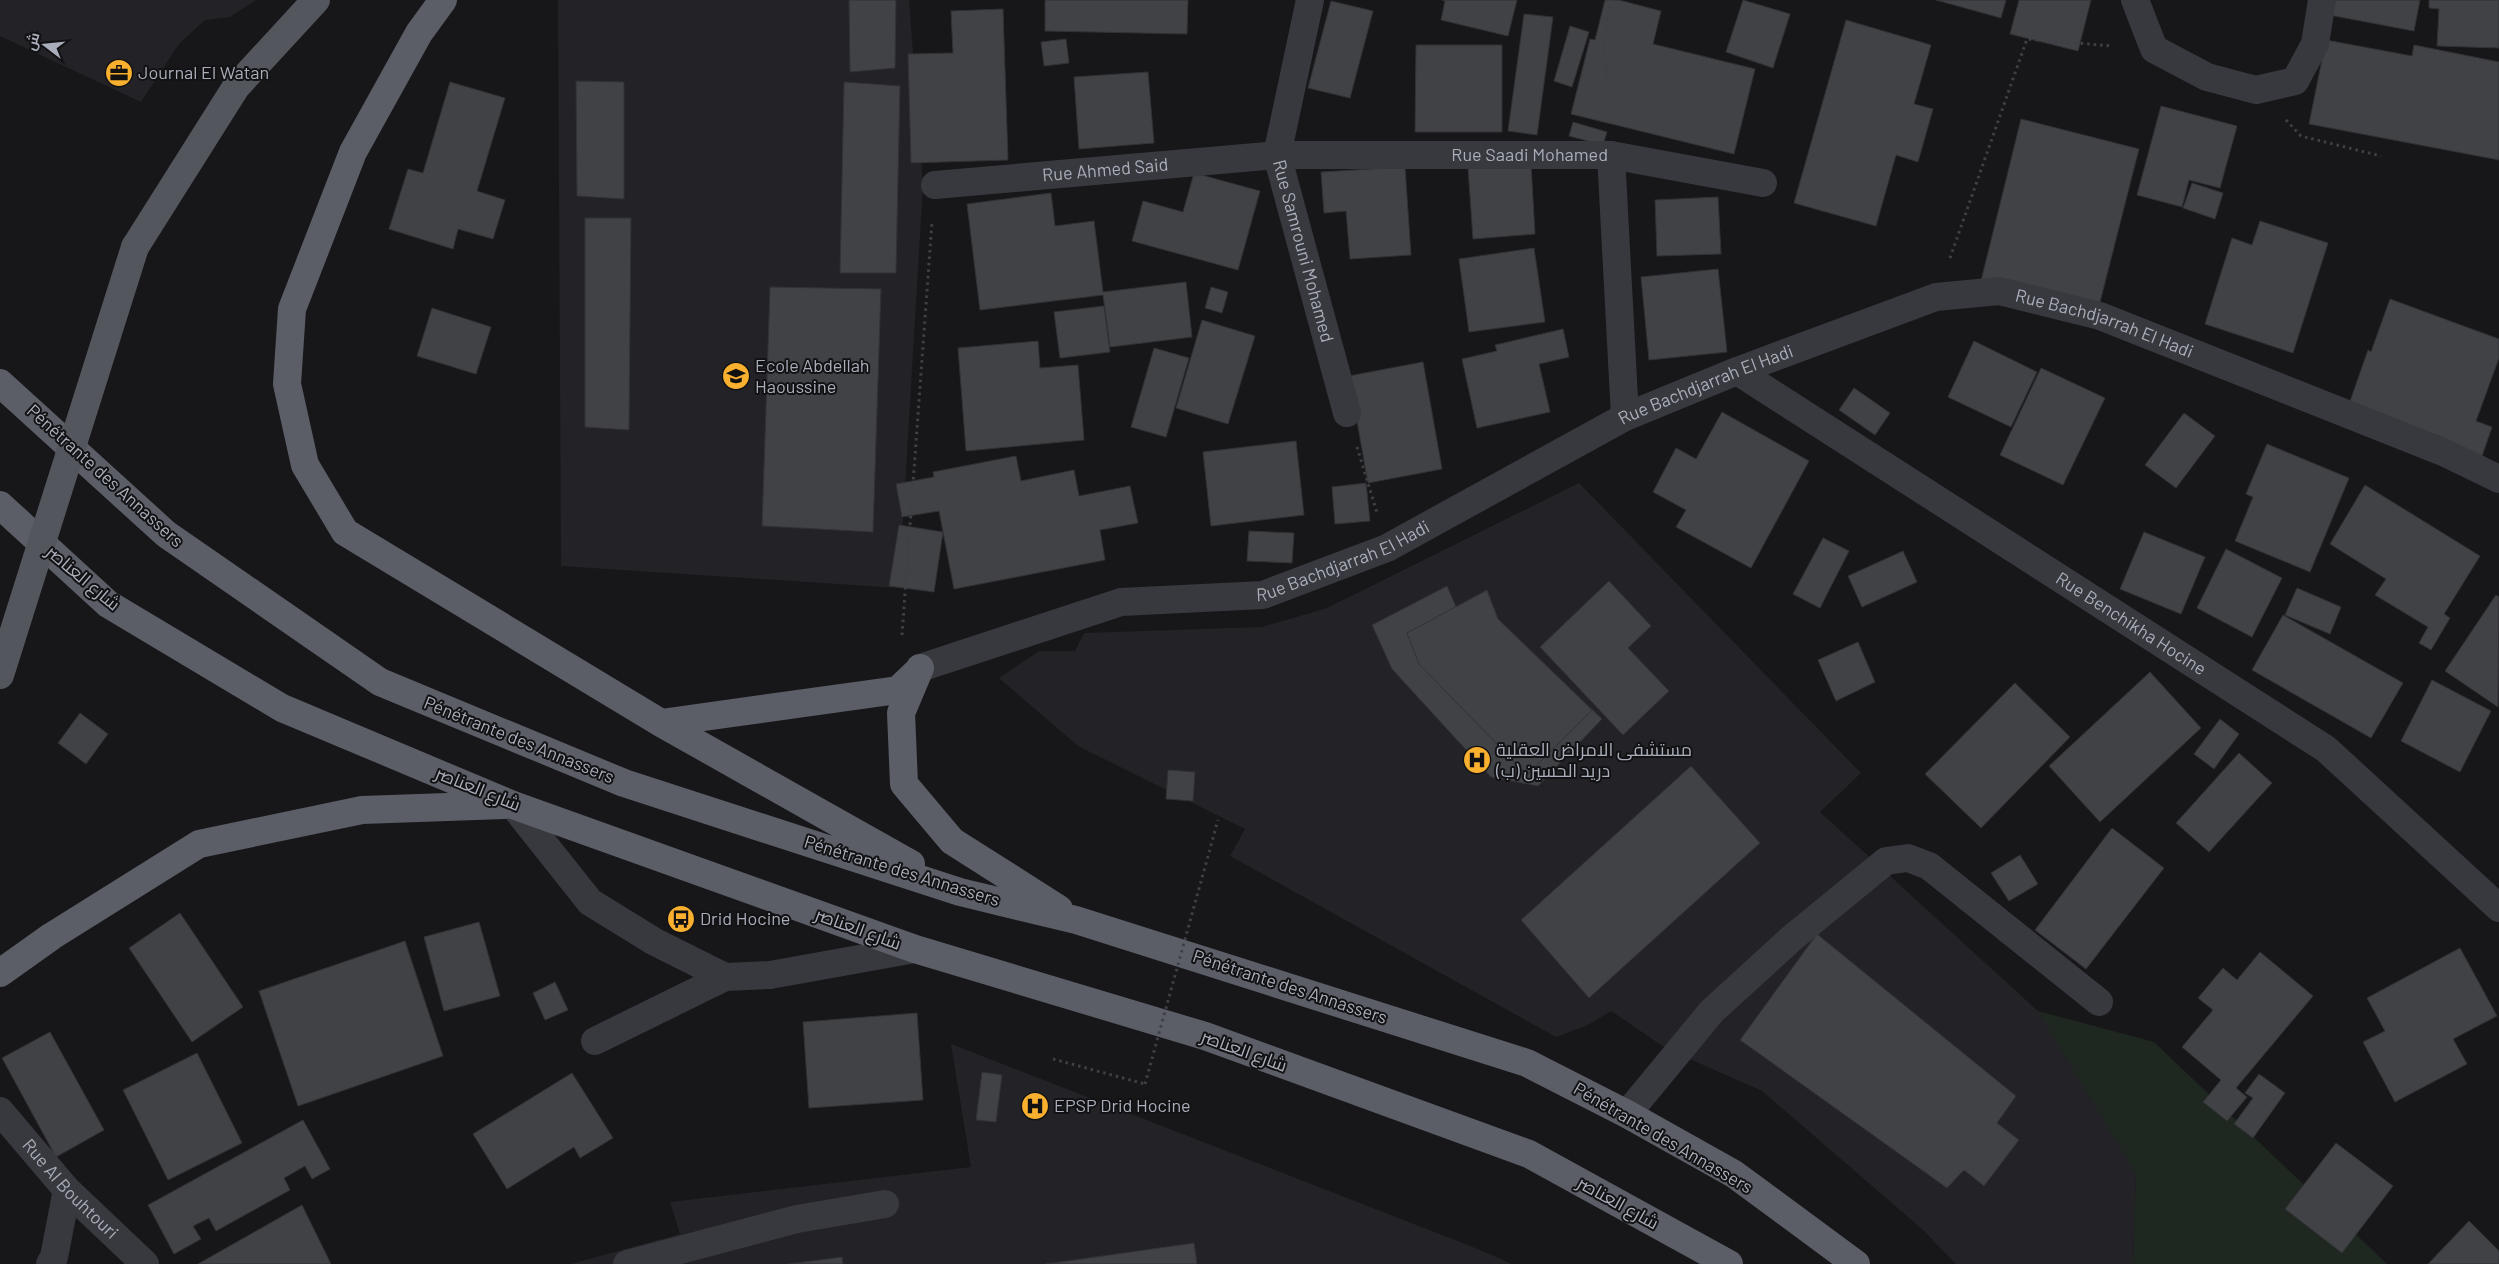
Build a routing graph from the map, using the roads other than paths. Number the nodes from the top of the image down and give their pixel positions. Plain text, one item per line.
1 (316, 0) edge
2 (443, 0) edge
3 (1310, 0) edge
4 (2135, 0) edge
5 (2322, 0) edge
6 (1277, 155) junction
7 (1611, 155) junction
8 (1763, 183) dead end
9 (935, 185) road end
10 (1738, 371) junction
11 (0, 383) edge
12 (1347, 412) road end
13 (1624, 417) junction
14 (2499, 479) edge
15 (0, 505) edge
16 (920, 668) junction
17 (0, 675) edge
18 (661, 723) junction
19 (513, 805) junction
20 (960, 892) junction
21 (2499, 908) edge
22 (1076, 920) junction
23 (915, 949) junction
24 (0, 973) edge
25 (725, 976) junction
26 (2099, 1002) dead end
27 (595, 1041) dead end
28 (0, 1111) edge
29 (1626, 1114) junction
30 (67, 1190) junction
31 (885, 1204) dead end
32 (50, 1264) edge
33 (144, 1264) edge
34 (627, 1264) edge
35 (1729, 1264) edge
36 (1856, 1264) edge

1 - 17 main road, bridge
2 - 18 highway
3 - 6 street, Rue Samrouni Mohamed
4 - 5 street
6 - 7 street, Rue Saadi Mohamed
6 - 9 street, Rue Ahmed Said
6 - 12 street, Rue Samrouni Mohamed
7 - 8 street
7 - 13 street, Rue Saadi Mohamed
10 - 13 street, Rue Bachdjarrah El Hadi
10 - 14 street, Rue Bachdjarrah El Hadi
10 - 21 street, Rue Benchikha Hocine
11 - 20 highway, Pénétrante des Annassers
13 - 16 street, Rue Bachdjarrah El Hadi
15 - 19 highway, شارع العناصر
16 - 18 highway
16 - 22 highway
18 - 20 highway
19 - 23 highway, شارع العناصر
19 - 24 highway
19 - 25 street
20 - 22 highway, Pénétrante des Annassers
22 - 29 highway, Pénétrante des Annassers
23 - 25 street
23 - 35 highway, شارع العناصر
25 - 27 street
26 - 29 street
28 - 30 street, Rue Al Bouhtouri
29 - 36 highway, Pénétrante des Annassers
30 - 32 street
30 - 33 street, Rue Al Bouhtouri
31 - 34 street

